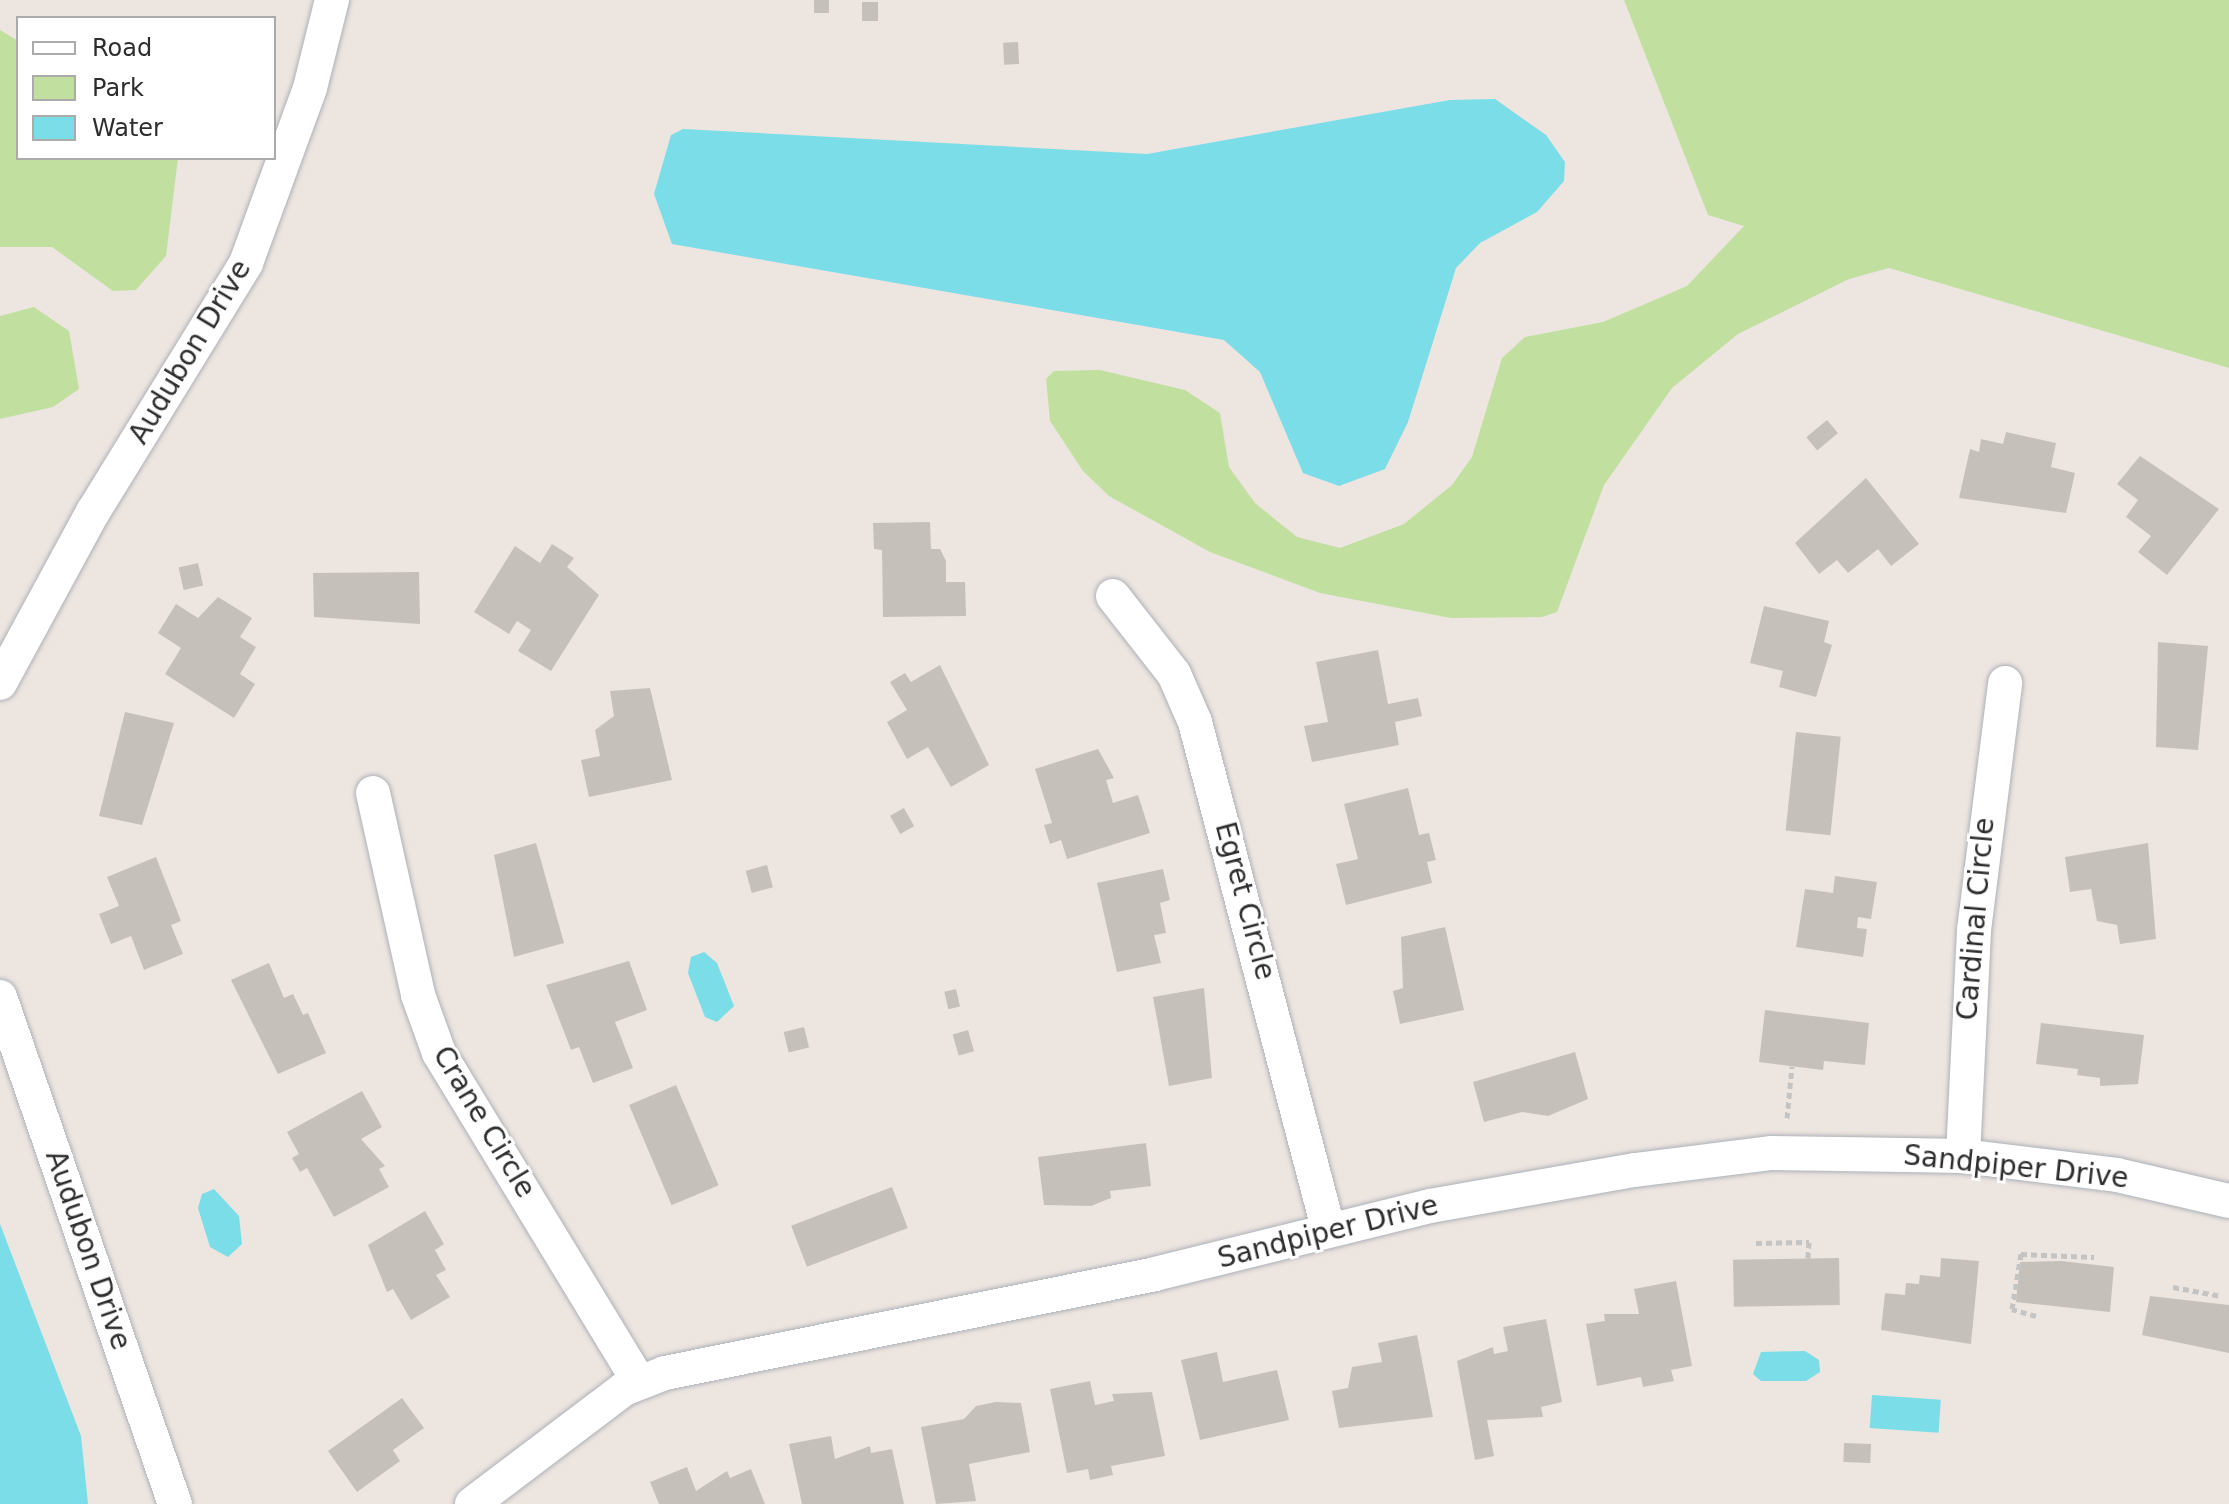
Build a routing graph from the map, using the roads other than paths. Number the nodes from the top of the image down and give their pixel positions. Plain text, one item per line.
1 (332, 0) edge
2 (1113, 596) dead end
3 (0, 683) edge
4 (2005, 683) dead end
5 (373, 793) dead end
6 (0, 997) edge
7 (1963, 1156) junction
8 (2229, 1201) edge
9 (1328, 1228) junction
10 (639, 1382) junction
11 (175, 1504) edge
12 (472, 1504) edge

1 - 3 street, Audubon Drive
2 - 9 street, Egret Circle
4 - 7 street, Cardinal Circle
5 - 10 street, Crane Circle
6 - 11 street, Audubon Drive
7 - 8 street, Sandpiper Drive
7 - 9 street, Sandpiper Drive
9 - 10 street, Sandpiper Drive
10 - 12 street, Sandpiper Drive

